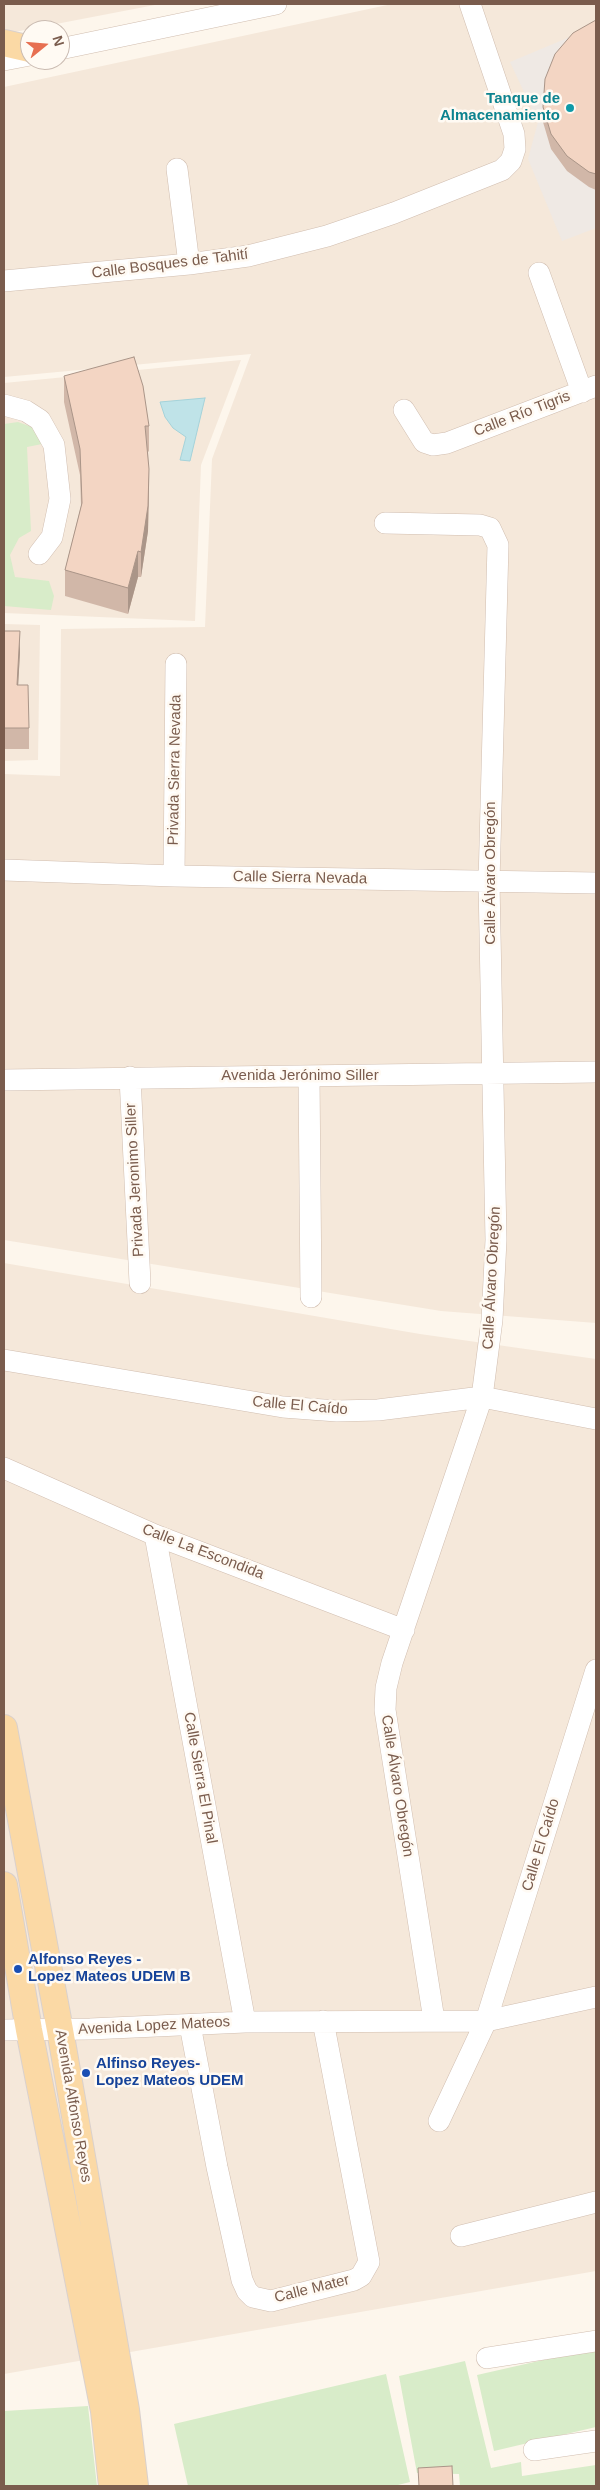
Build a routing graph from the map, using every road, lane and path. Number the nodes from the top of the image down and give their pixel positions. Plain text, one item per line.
1 (276, 4) edge
2 (470, 4) edge
3 (4, 43) edge
4 (20, 47) edge
5 (70, 48) edge
6 (20, 57) edge
7 (4, 60) edge
8 (177, 169) dead end
9 (189, 264) junction
10 (539, 274) dead end
11 (4, 281) edge
12 (589, 389) edge
13 (4, 404) edge
14 (404, 410) dead end
15 (385, 523) dead end
16 (39, 554) dead end
17 (176, 664) dead end
18 (4, 870) edge
19 (174, 876) junction
20 (489, 882) junction
21 (596, 883) edge
22 (596, 1072) edge
23 (494, 1073) junction
24 (309, 1076) junction
25 (130, 1077) junction
26 (4, 1080) edge
27 (140, 1283) dead end
28 (311, 1296) dead end
29 (4, 1360) edge
30 (482, 1398) junction
31 (596, 1419) edge
32 (4, 1468) edge
33 (155, 1535) junction
34 (404, 1630) junction
35 (596, 1670) edge
36 (4, 1728) edge
37 (4, 1885) edge
38 (596, 1997) edge
39 (434, 2020) junction
40 (324, 2021) junction
41 (486, 2021) junction
42 (245, 2022) junction
43 (190, 2025) junction
44 (16, 2030) edge
45 (60, 2030) junction
46 (439, 2121) dead end
47 (596, 2202) edge
48 (460, 2236) dead end
49 (596, 2341) edge
50 (487, 2358) dead end
51 (596, 2441) edge
52 (534, 2450) dead end
53 (112, 2486) edge
54 (135, 2486) edge

1 - 5 street
2 - 9 street, Calle Bosques de Tahití
3 - 4 main road
6 - 7 street
8 - 9 street
9 - 11 street, Calle Bosques de Tahití
10 - 12 street
12 - 14 street, Calle Río Tigris
13 - 16 street
15 - 20 street, Calle Álvaro Obregón
17 - 19 street, Privada Sierra Nevada
18 - 19 street, Calle Sierra Nevada
19 - 20 street, Calle Sierra Nevada
20 - 21 street, Calle Sierra Nevada
20 - 23 street, Calle Álvaro Obregón
22 - 23 street, Avenida Jerónimo Siller
23 - 24 street, Avenida Jerónimo Siller
23 - 30 street, Calle Álvaro Obregón
24 - 25 street, Avenida Jerónimo Siller
24 - 28 street
25 - 26 street, Avenida Jerónimo Siller
25 - 27 street, Privada Jeronimo Siller
29 - 30 street, Calle El Caído
30 - 31 street, Calle El Caído
30 - 34 street, Calle Álvaro Obregón
32 - 33 street, Calle La Escondida
33 - 34 street, Calle La Escondida
33 - 42 street, Calle Sierra El Pinal
34 - 39 street, Calle Álvaro Obregón
35 - 41 street, Calle El Caído
36 - 45 main road, Avenida Alfonso Reyes
37 - 44 main road, Avenida Alfonso Reyes
38 - 41 street, Avenida Lopez Mateos
39 - 40 street, Avenida Lopez Mateos
39 - 41 street, Avenida Lopez Mateos
40 - 42 street, Avenida Lopez Mateos
40 - 43 street, Calle Mater
41 - 46 street, Calle El Caído
42 - 43 street, Avenida Lopez Mateos
43 - 45 street, Avenida Lopez Mateos
44 - 45 street, Avenida Lopez Mateos
44 - 53 main road, Avenida Alfonso Reyes
45 - 54 main road, Avenida Alfonso Reyes
47 - 48 street
49 - 50 street
51 - 52 street

